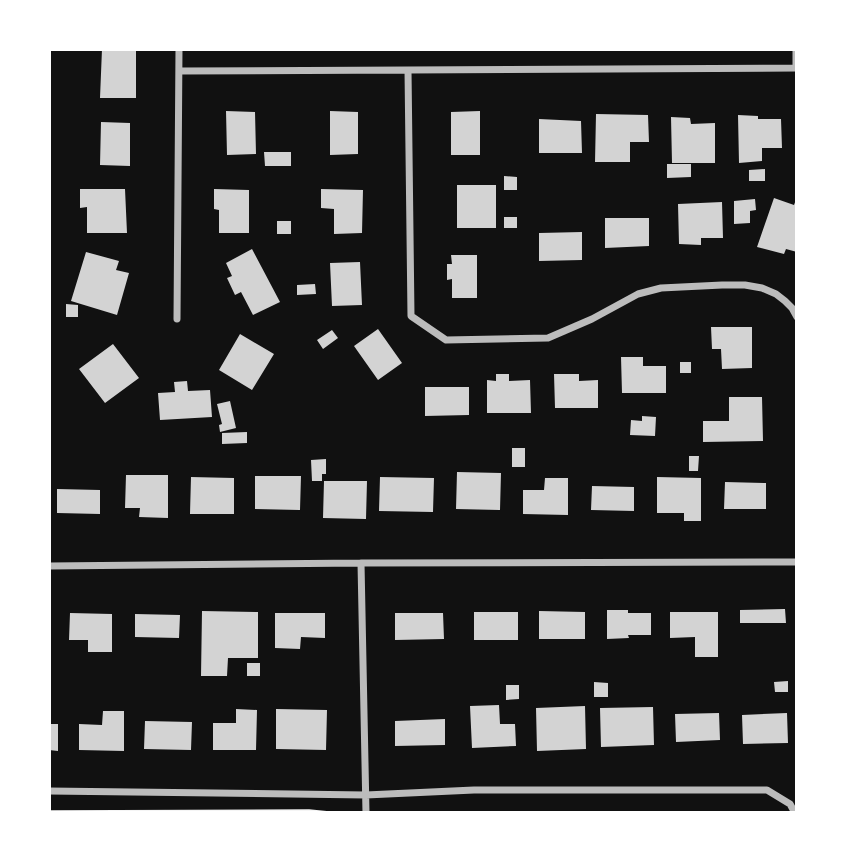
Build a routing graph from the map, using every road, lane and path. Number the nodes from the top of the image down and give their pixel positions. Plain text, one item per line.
1 (179, 49) edge
2 (796, 49) edge
3 (796, 68) edge
4 (408, 70) junction
5 (179, 71) junction
6 (797, 317) edge
7 (177, 318) dead end
8 (797, 562) edge
9 (361, 563) junction
10 (49, 566) edge
11 (49, 791) edge
12 (366, 795) junction
13 (49, 812) edge
14 (329, 813) edge
15 (366, 813) edge
16 (795, 813) edge

1 - 5 street
2 - 3 street
3 - 4 street
4 - 5 street
4 - 6 street
5 - 7 street
8 - 9 street
9 - 10 street
9 - 12 street
11 - 12 street
12 - 15 street
12 - 16 street
13 - 14 path

